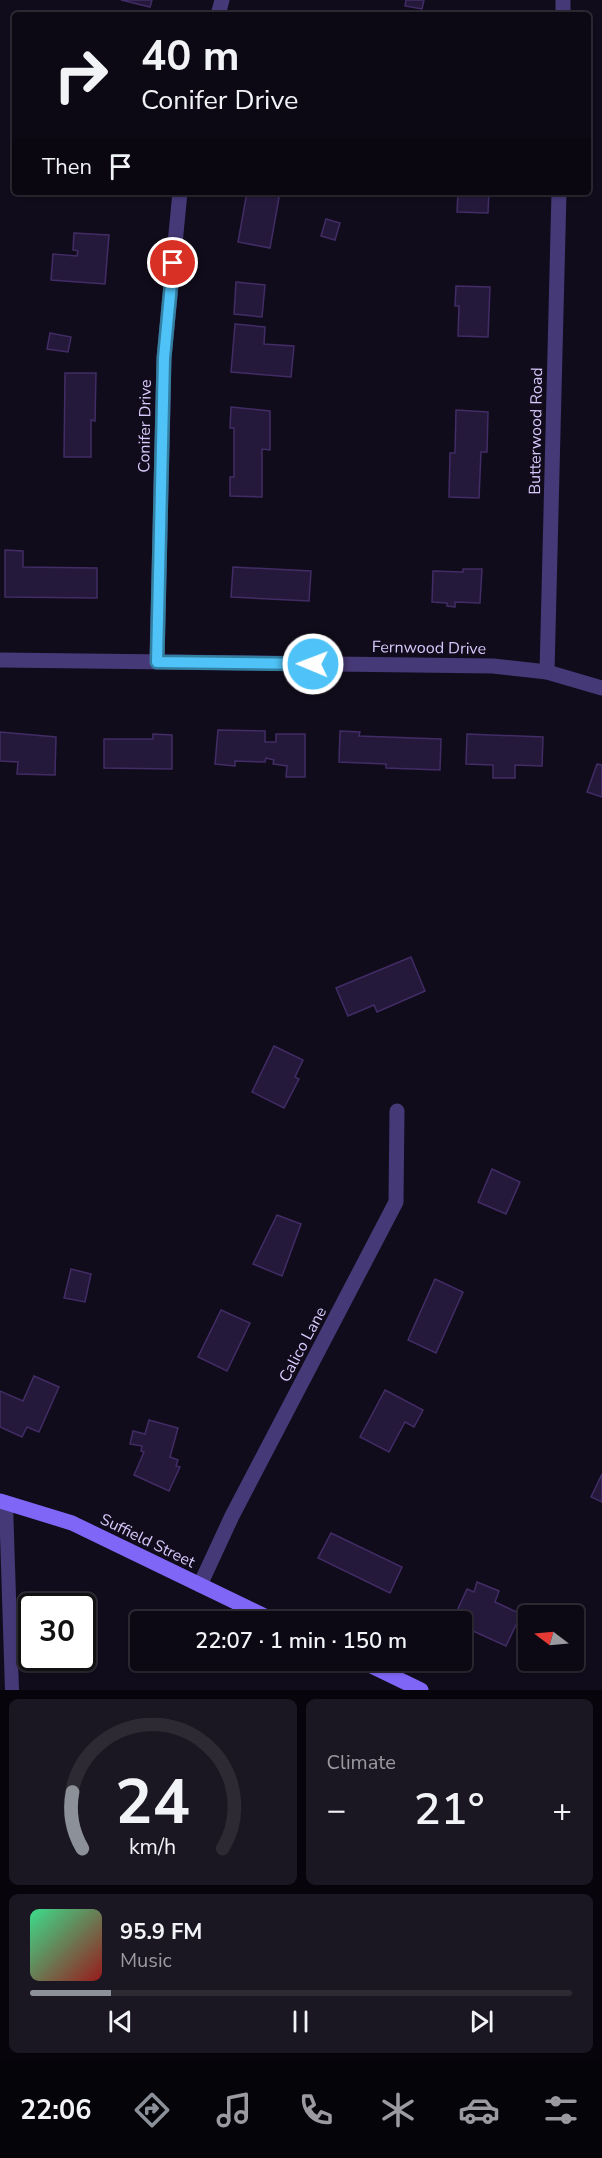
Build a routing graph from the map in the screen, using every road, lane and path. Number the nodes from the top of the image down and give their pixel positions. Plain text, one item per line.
1 (180, 195) edge
2 (559, 195) edge
3 (0, 660) edge
4 (157, 662) junction
5 (547, 672) junction
6 (602, 688) edge
7 (397, 1111) dead end
8 (3, 1503) edge
9 (200, 1585) junction
10 (254, 1611) edge
11 (382, 1671) edge
12 (12, 1690) edge
13 (421, 1690) edge

1 - 4 street, Conifer Drive
2 - 5 street, Butterwood Road
3 - 4 street, Fernwood Drive
4 - 5 street, Fernwood Drive
5 - 6 street, Fernwood Drive
7 - 9 street, Calico Lane
8 - 9 main road, Suffield Street
8 - 12 lane
9 - 10 main road, Suffield Street
11 - 13 main road

